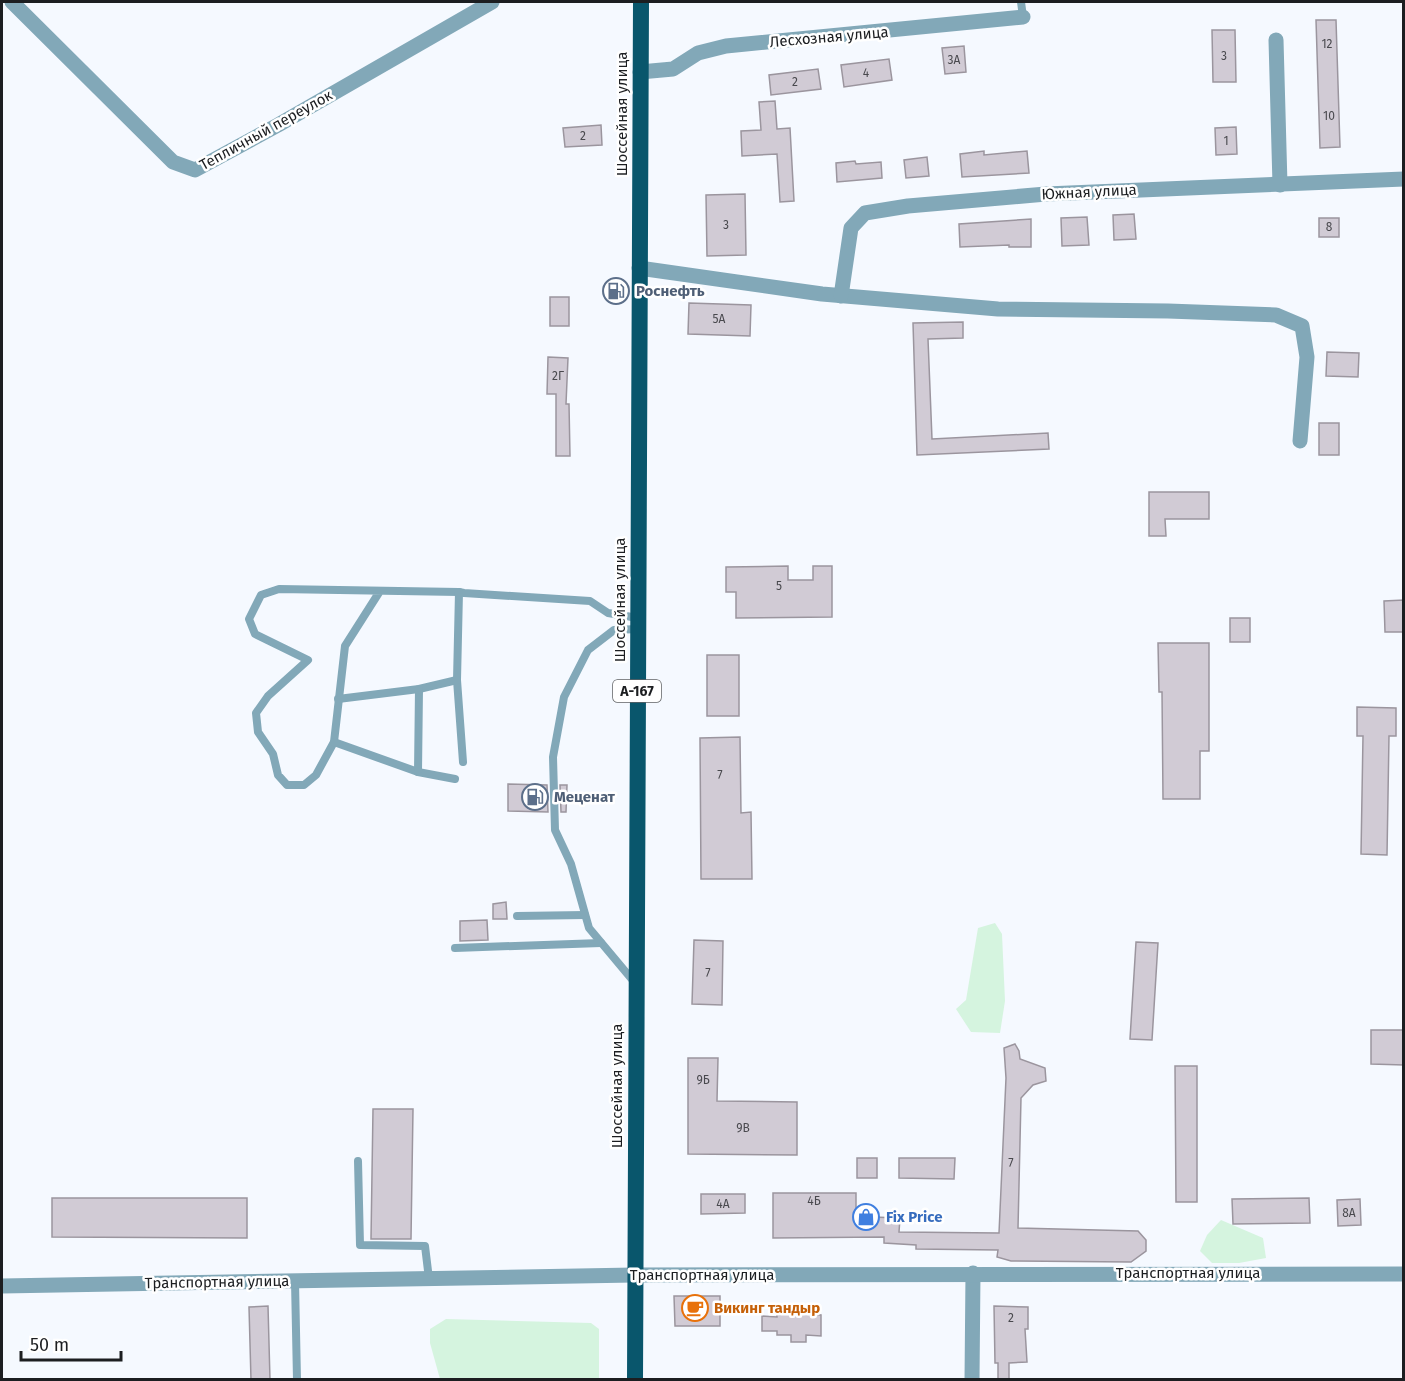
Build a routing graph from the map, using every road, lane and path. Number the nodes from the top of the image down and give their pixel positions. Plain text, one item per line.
1 (12, 2) edge
2 (492, 2) edge
3 (641, 2) edge
4 (1021, 2) edge
5 (1023, 17) joint
6 (1276, 40) dead end
7 (640, 72) junction
8 (1404, 179) edge
9 (1280, 185) junction
10 (639, 268) junction
11 (841, 296) junction
12 (1300, 441) dead end
13 (380, 591) junction
14 (459, 592) junction
15 (638, 624) junction
16 (456, 680) junction
17 (419, 689) junction
18 (338, 699) junction
19 (334, 742) junction
20 (463, 762) dead end
21 (418, 772) junction
22 (455, 779) dead end
23 (585, 915) junction
24 (517, 916) dead end
25 (601, 943) junction
26 (455, 948) dead end
27 (636, 983) junction
28 (358, 1161) dead end
29 (973, 1273) junction
30 (1404, 1274) edge
31 (634, 1275) junction
32 (429, 1279) junction
33 (295, 1281) junction
34 (2, 1286) edge
35 (297, 1380) edge
36 (635, 1380) edge
37 (972, 1380) edge

1 - 2 street, Тепличный переулок
3 - 7 highway, Шоссейная улица / А-167
4 - 5 lane
5 - 7 street, Лесхозная улица
6 - 9 street
7 - 10 highway, Шоссейная улица / А-167
8 - 9 street, Южная улица
9 - 11 street, Южная улица
10 - 11 street
10 - 15 highway, Шоссейная улица / А-167
11 - 12 street
13 - 14 lane
13 - 18 lane
13 - 19 lane
14 - 15 lane
14 - 16 lane
15 - 23 lane
15 - 27 highway, Шоссейная улица / А-167
16 - 17 lane
16 - 20 lane
17 - 18 lane
17 - 21 lane
18 - 19 lane
19 - 21 lane
21 - 22 lane
23 - 24 lane
23 - 25 lane
25 - 26 lane
25 - 27 lane
27 - 31 highway, Шоссейная улица / А-167
28 - 32 lane
29 - 30 street, Транспортная улица
29 - 31 street, Транспортная улица
29 - 37 street
31 - 32 street, Транспортная улица
31 - 36 highway, Шоссейная улица / А-167
32 - 33 street, Транспортная улица
33 - 34 street, Транспортная улица
33 - 35 lane

